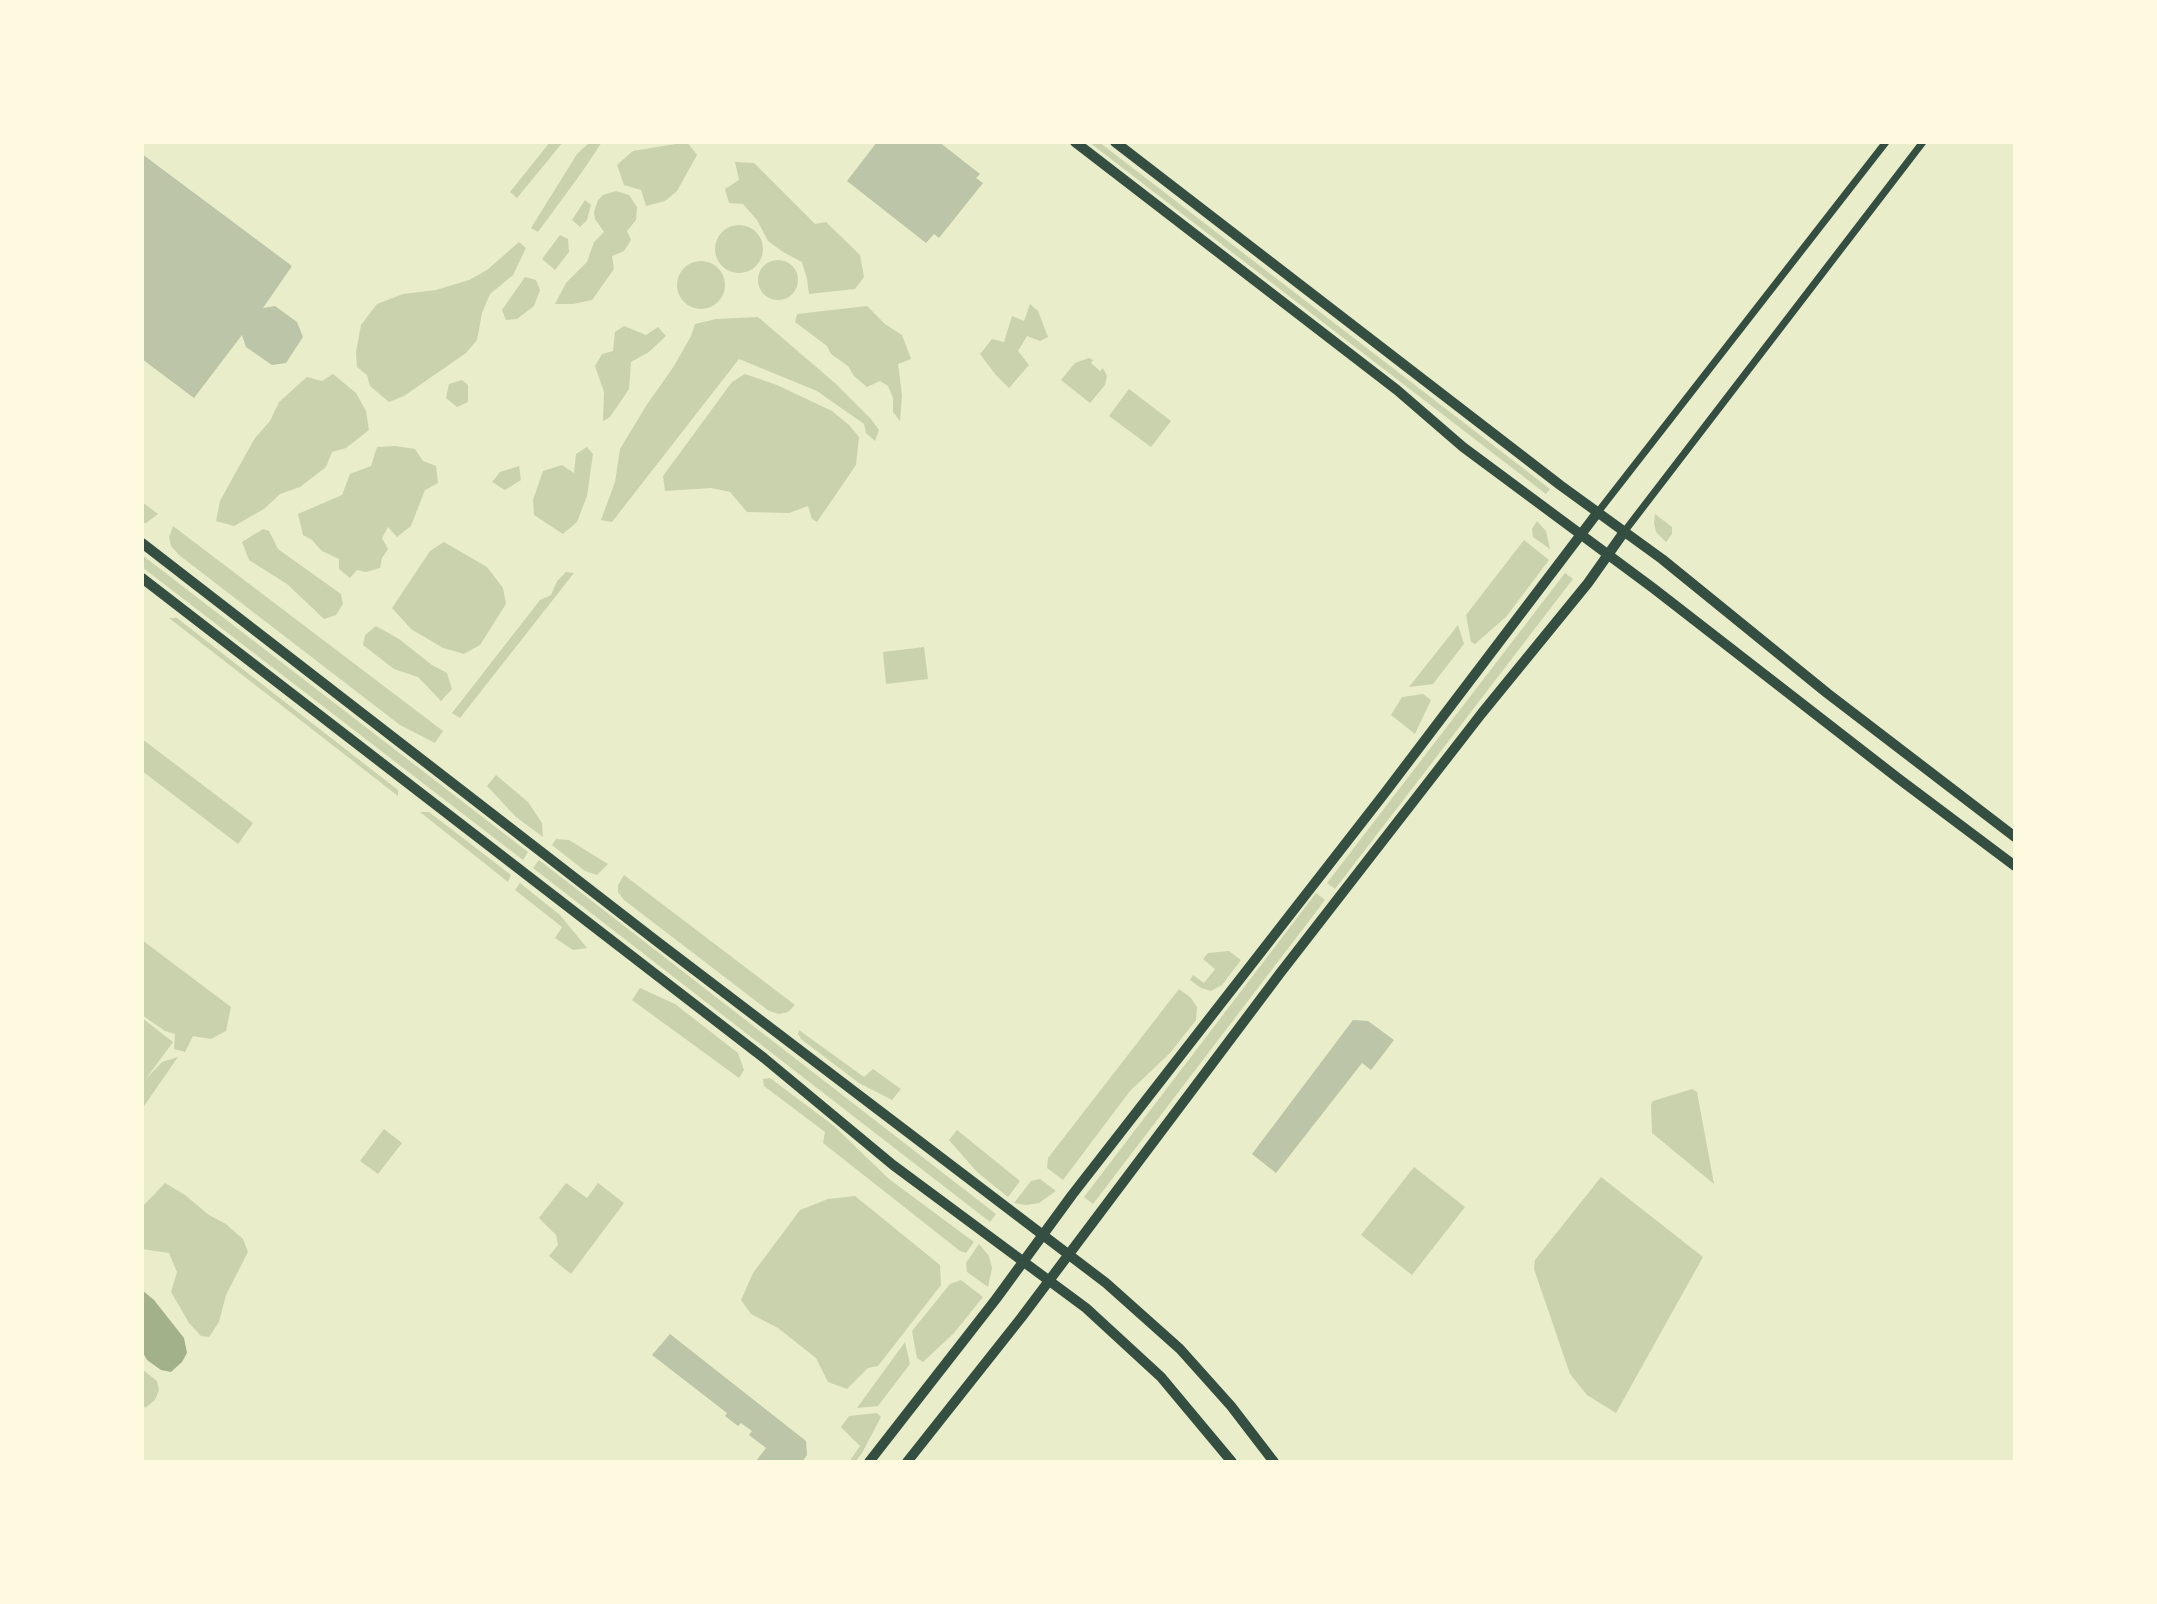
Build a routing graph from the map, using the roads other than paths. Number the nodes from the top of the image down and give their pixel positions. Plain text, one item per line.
1 (1075, 142) edge
2 (1115, 142) edge
3 (1886, 142) edge
4 (1923, 142) edge
5 (1598, 512) junction
6 (1624, 532) junction
7 (1581, 535) junction
8 (142, 543) edge
9 (1608, 555) junction
10 (142, 578) edge
11 (2015, 836) edge
12 (2015, 866) edge
13 (1043, 1236) junction
14 (1068, 1255) junction
15 (1023, 1262) junction
16 (1049, 1281) junction
17 (869, 1462) edge
18 (907, 1462) edge
19 (1233, 1462) edge
20 (1274, 1462) edge

1 - 7 main road
2 - 5 main road
3 - 5 street
4 - 6 street
5 - 6 main road
5 - 7 main road
6 - 9 main road
6 - 11 main road
7 - 9 main road
7 - 13 main road
8 - 13 main road
9 - 12 main road
9 - 14 main road
10 - 15 main road
13 - 14 main road
13 - 15 main road
14 - 16 main road
14 - 20 main road
15 - 16 main road
15 - 17 main road
16 - 18 main road
16 - 19 main road

